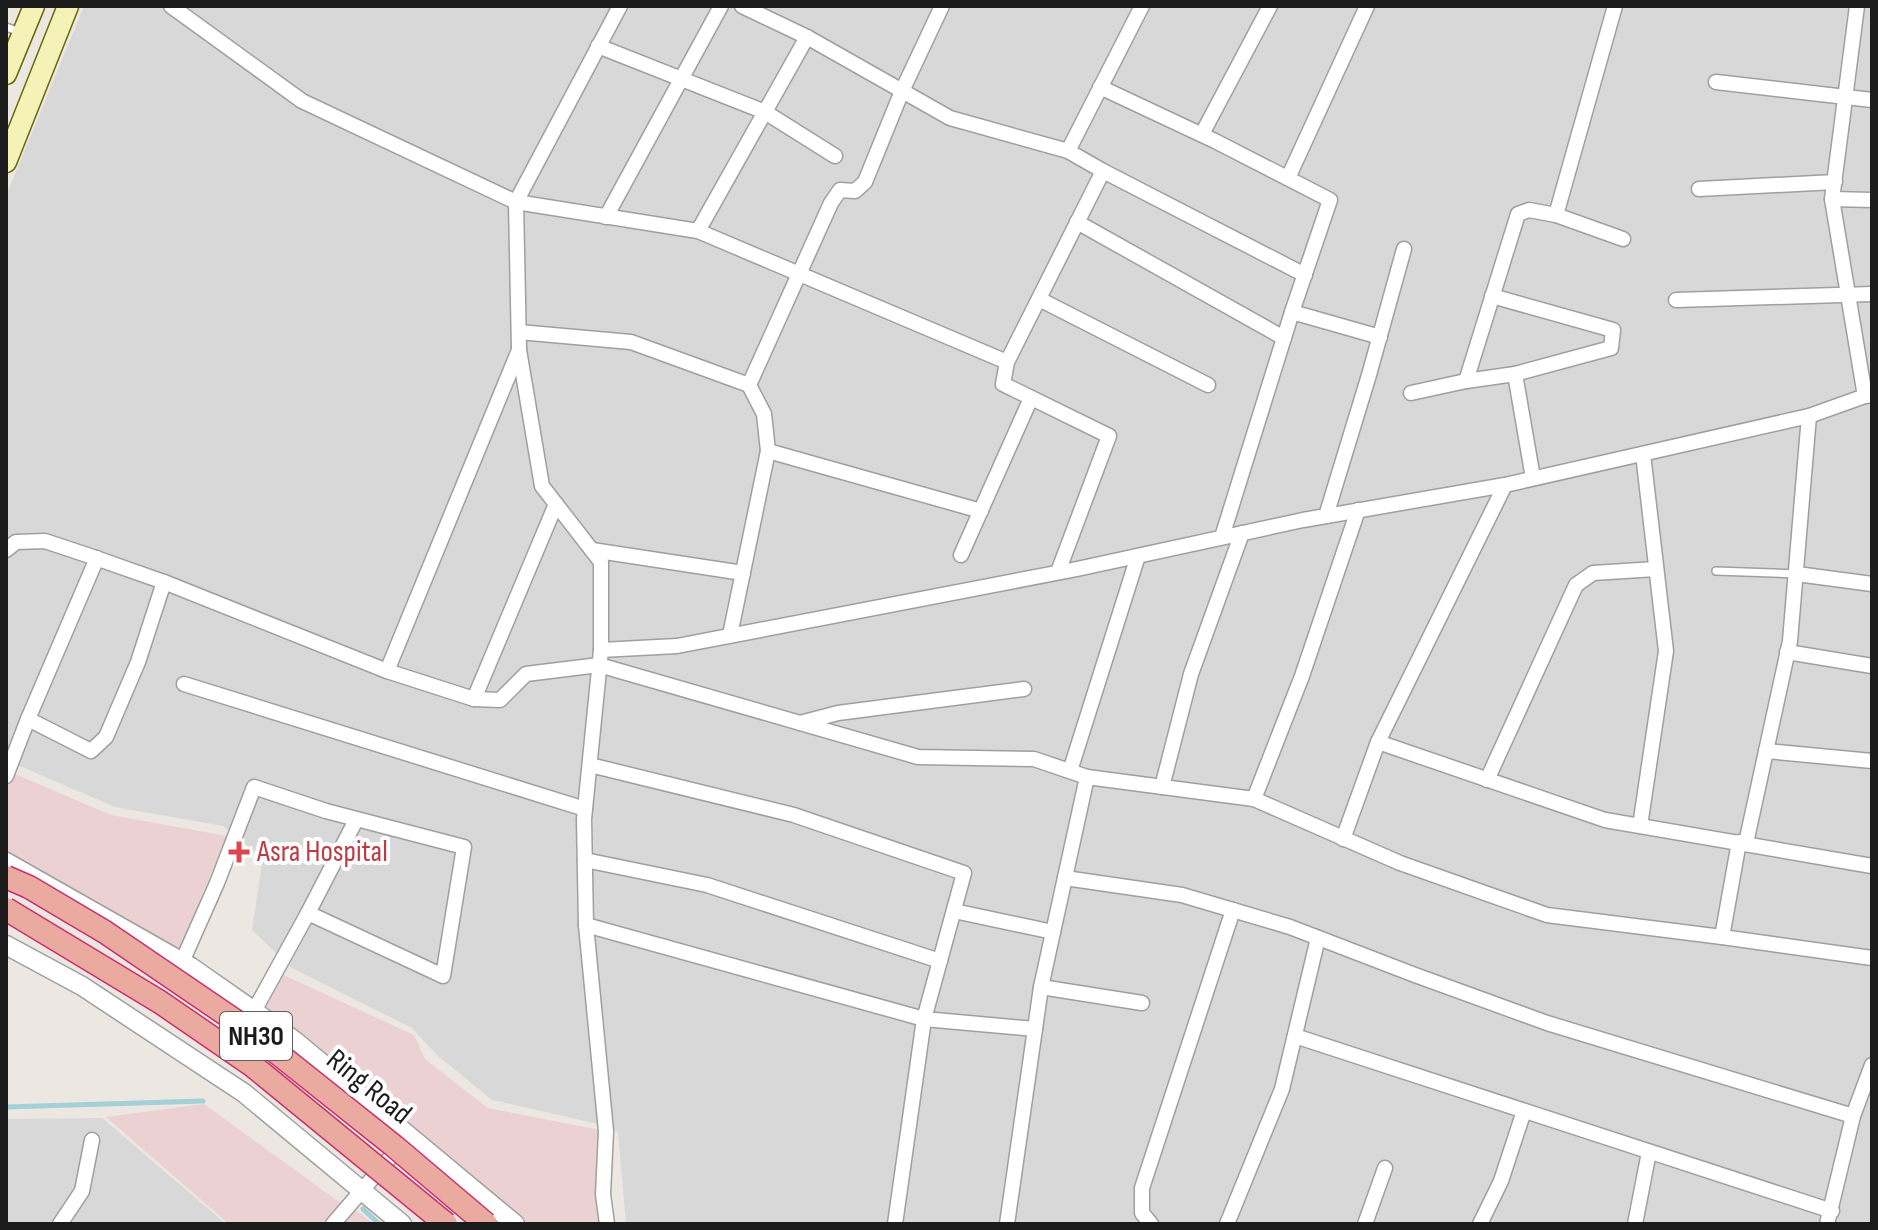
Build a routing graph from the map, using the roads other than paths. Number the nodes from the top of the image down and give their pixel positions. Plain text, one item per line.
1 (34, 6) edge
2 (68, 6) edge
3 (171, 6) edge
4 (620, 6) edge
5 (721, 6) edge
6 (742, 6) edge
7 (942, 6) edge
8 (1142, 6) edge
9 (1270, 6) edge
10 (1367, 6) edge
11 (1615, 6) edge
12 (1857, 6) edge
13 (14, 30) edge
14 (807, 37) junction
15 (53, 43) junction
16 (598, 46) junction
17 (6, 74) edge
18 (682, 78) junction
19 (1716, 82) dead end
20 (1100, 87) junction
21 (902, 91) junction
22 (1845, 97) junction
23 (1872, 100) edge
24 (765, 112) junction
25 (1202, 134) junction
26 (1068, 151) junction
27 (835, 156) dead end
28 (6, 162) edge
29 (1103, 171) junction
30 (1288, 178) junction
31 (1835, 182) junction
32 (1699, 189) dead end
33 (1832, 199) junction
34 (1872, 200) edge
35 (516, 202) junction
36 (1556, 215) junction
37 (606, 217) junction
38 (1077, 222) junction
39 (698, 231) junction
40 (1623, 239) dead end
41 (1404, 249) dead end
42 (799, 275) junction
43 (1305, 275) junction
44 (1872, 294) edge
45 (1848, 295) junction
46 (1492, 296) junction
47 (1039, 299) junction
48 (1676, 300) dead end
49 (1292, 312) junction
50 (519, 332) junction
51 (1380, 337) junction
52 (1284, 338) junction
53 (519, 350) junction
54 (1007, 362) junction
55 (1515, 374) junction
56 (1466, 381) junction
57 (749, 385) junction
58 (1208, 385) dead end
59 (1411, 393) dead end
60 (1868, 396) edge
61 (1031, 398) junction
62 (1809, 416) junction
63 (768, 451) junction
64 (1643, 454) junction
65 (1533, 478) junction
66 (1505, 485) junction
67 (556, 504) junction
68 (1358, 510) junction
69 (981, 511) junction
70 (1326, 516) junction
71 (1242, 533) junction
72 (1222, 537) junction
73 (6, 550) edge
74 (592, 550) junction
75 (961, 555) dead end
76 (1138, 556) junction
77 (97, 558) junction
78 (1656, 569) junction
79 (1716, 571) dead end
80 (1058, 572) junction
81 (743, 573) junction
82 (1797, 574) junction
83 (164, 582) junction
84 (1872, 584) edge
85 (730, 635) junction
86 (1787, 652) junction
87 (600, 657) junction
88 (1872, 666) edge
89 (387, 671) junction
90 (184, 684) dead end
91 (1024, 689) dead end
92 (474, 699) junction
93 (28, 719) junction
94 (800, 723) junction
95 (1378, 742) junction
96 (1766, 751) junction
97 (1872, 761) edge
98 (590, 765) junction
99 (1070, 771) junction
100 (6, 776) edge
101 (1087, 777) junction
102 (1487, 780) junction
103 (1162, 787) junction
104 (1254, 799) junction
105 (585, 809) junction
106 (356, 820) junction
107 (1640, 826) junction
108 (1343, 839) junction
109 (1743, 843) junction
110 (585, 860) junction
111 (6, 862) edge
112 (1872, 866) edge
113 (6, 877) edge
114 (1065, 878) junction
115 (6, 909) edge
116 (1233, 910) junction
117 (954, 911) junction
118 (308, 913) junction
119 (586, 925) junction
120 (1053, 932) junction
121 (1722, 937) junction
122 (1318, 938) junction
123 (6, 945) edge
124 (1872, 958) edge
125 (940, 961) junction
126 (182, 962) junction
127 (1041, 987) junction
128 (1142, 1003) dead end
129 (254, 1011) junction
130 (924, 1019) junction
131 (1035, 1029) junction
132 (1295, 1036) junction
133 (1872, 1065) edge
134 (1524, 1111) junction
135 (1853, 1116) junction
136 (409, 1136) junction
137 (92, 1140) dead end
138 (1649, 1152) junction
139 (1385, 1168) dead end
140 (362, 1190) junction
141 (1830, 1218) edge
142 (60, 1224) edge
143 (333, 1224) edge
144 (402, 1224) edge
145 (446, 1224) edge
146 (486, 1224) edge
147 (515, 1224) edge
148 (607, 1224) edge
149 (895, 1224) edge
150 (1007, 1224) edge
151 (1151, 1224) edge
152 (1227, 1224) edge
153 (1365, 1224) edge
154 (1480, 1224) edge
155 (1635, 1224) edge

1 - 13 main road
2 - 15 main road
3 - 35 street
4 - 16 street
5 - 18 street
6 - 14 street
7 - 21 street
8 - 20 street
9 - 25 street
10 - 30 street
11 - 36 street
12 - 22 street
13 - 15 main road
13 - 17 main road
14 - 21 street
14 - 24 street
15 - 28 main road
16 - 18 street
16 - 35 street
18 - 24 street
18 - 37 street
19 - 22 street
20 - 25 street
20 - 26 street
21 - 26 street
21 - 42 street
22 - 23 street
22 - 31 street
24 - 27 street
24 - 39 street
25 - 30 street
26 - 29 street
29 - 38 street
29 - 43 street
30 - 43 street
31 - 32 street
31 - 33 street
33 - 34 street
33 - 45 street
35 - 37 street
35 - 50 street
36 - 40 street
36 - 46 street
37 - 39 street
38 - 47 street
38 - 52 street
39 - 42 street
41 - 51 street
42 - 54 street
42 - 57 street
43 - 49 street
44 - 45 street
45 - 48 street
45 - 60 street
46 - 55 street
46 - 56 street
47 - 54 street
47 - 58 street
49 - 51 street
49 - 52 street
50 - 53 street
50 - 57 street
51 - 70 street
52 - 72 street
53 - 67 street
53 - 89 street
54 - 61 street
55 - 56 street
55 - 65 street
56 - 59 street
57 - 63 street
60 - 62 street
61 - 69 street
61 - 80 street
62 - 64 street
62 - 82 street
63 - 69 street
63 - 81 street
64 - 65 street
64 - 78 street
65 - 66 street
66 - 68 street
66 - 95 street
67 - 74 street
67 - 92 street
68 - 70 street
68 - 104 street
69 - 75 street
70 - 71 street
71 - 72 street
71 - 103 street
72 - 76 street
73 - 77 street
74 - 81 street
74 - 87 street
76 - 80 street
76 - 99 street
77 - 83 street
77 - 93 street
78 - 102 street
78 - 107 street
79 - 82 lane
80 - 85 street
81 - 85 street
82 - 84 street
82 - 86 street
83 - 89 street
83 - 93 street
85 - 87 street
86 - 88 street
86 - 96 street
87 - 92 street
87 - 94 street
87 - 98 street
89 - 92 street
90 - 105 street
91 - 94 street
93 - 100 street
94 - 99 street
95 - 102 street
95 - 108 street
96 - 97 street
96 - 109 street
98 - 105 street
98 - 117 street
99 - 101 street
101 - 103 street
101 - 114 street
102 - 107 street
103 - 104 street
104 - 108 street
105 - 110 street
106 - 118 street
106 - 118 street
106 - 126 street
107 - 109 street
108 - 121 street
109 - 112 street
109 - 121 street
110 - 119 street
110 - 125 street
111 - 126 street
113 - 146 highway, Ring Road / NH30, bridge
114 - 116 street
114 - 120 street
115 - 145 highway, Ring Road / NH30, bridge
116 - 122 street
116 - 151 street
117 - 120 street
117 - 125 street
118 - 129 street
119 - 130 street
119 - 148 street
120 - 127 street
121 - 124 street
122 - 132 street
122 - 135 street
123 - 140 street
125 - 130 street
126 - 129 street
127 - 128 street
127 - 131 street
129 - 136 street
130 - 131 street
130 - 149 street
131 - 150 street
132 - 134 street
132 - 152 street
133 - 135 street
134 - 138 street
134 - 154 street
135 - 141 street
136 - 140 street
136 - 147 street
137 - 142 street
138 - 141 street
138 - 155 street
139 - 153 street
140 - 143 street
140 - 144 street

